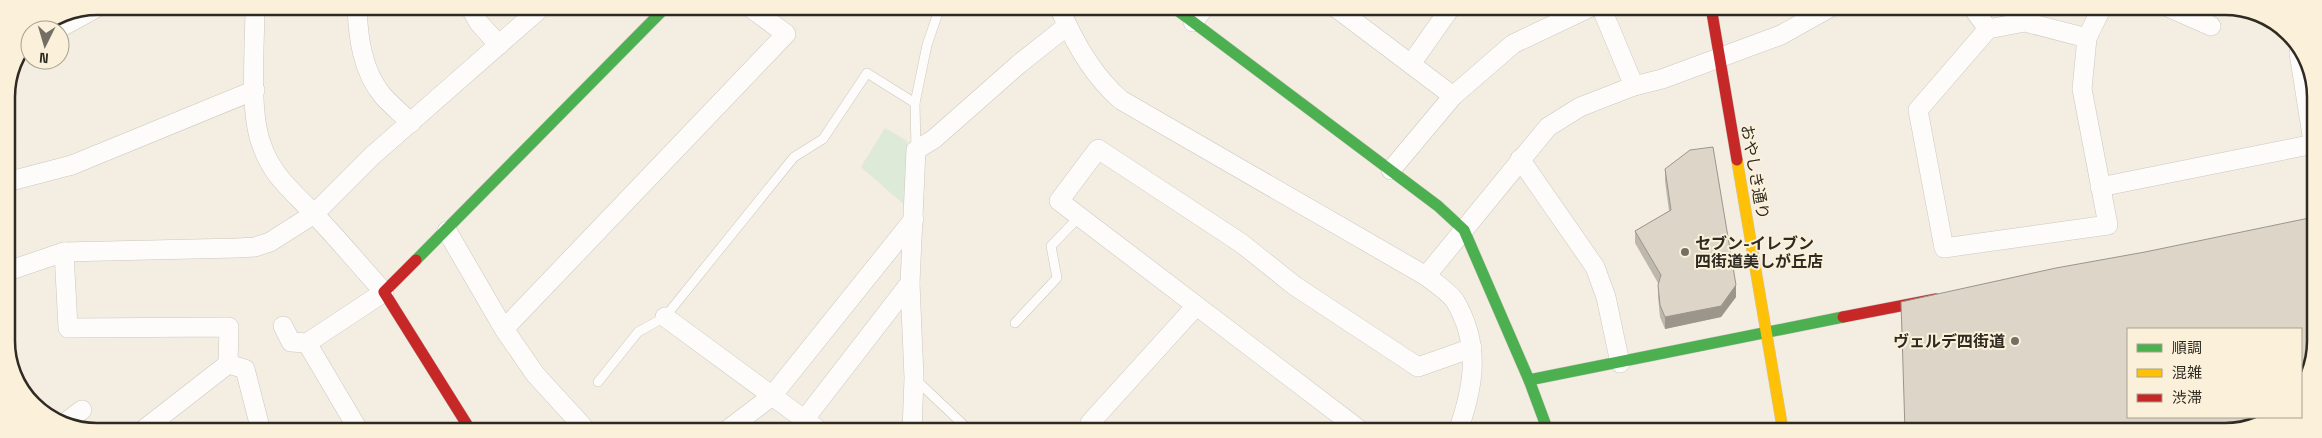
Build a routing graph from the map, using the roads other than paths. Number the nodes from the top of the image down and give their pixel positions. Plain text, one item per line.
1 (255, 15) edge
2 (358, 15) edge
3 (474, 15) edge
4 (533, 15) edge
5 (659, 15) edge
6 (760, 15) edge
7 (937, 15) edge
8 (1062, 15) edge
9 (1184, 15) edge
10 (1199, 15) edge
11 (1346, 15) edge
12 (1445, 15) edge
13 (1574, 15) edge
14 (1604, 15) edge
15 (1712, 15) edge
16 (1816, 15) edge
17 (1978, 15) edge
18 (2098, 15) edge
19 (2186, 15) edge
20 (1193, 22) junction
21 (1067, 26) junction
22 (2211, 26) dead end
23 (1988, 29) junction
24 (2087, 38) junction
25 (499, 45) junction
26 (1719, 56) junction
27 (1411, 64) junction
28 (2301, 66) edge
29 (1634, 86) junction
30 (254, 90) junction
31 (1453, 96) junction
32 (2307, 102) edge
33 (915, 103) junction
34 (411, 123) junction
35 (2307, 147) edge
36 (916, 150) junction
37 (1520, 159) junction
38 (1391, 170) junction
39 (15, 180) edge
40 (2100, 187) junction
41 (314, 214) junction
42 (1079, 217) junction
43 (914, 219) junction
44 (1464, 230) junction
45 (447, 231) junction
46 (64, 252) junction
47 (15, 269) edge
48 (1426, 276) junction
49 (910, 283) junction
50 (384, 292) junction
51 (1952, 296) edge
52 (1196, 306) junction
53 (665, 317) junction
54 (1015, 323) dead end
55 (282, 326) dead end
56 (504, 329) junction
57 (1766, 332) junction
58 (307, 343) junction
59 (1472, 348) junction
60 (1620, 362) junction
61 (228, 364) junction
62 (914, 378) junction
63 (1529, 380) junction
64 (598, 382) dead end
65 (772, 396) junction
66 (82, 410) dead end
67 (71, 418) edge
68 (804, 420) junction
69 (152, 423) edge
70 (259, 423) edge
71 (354, 423) edge
72 (466, 423) edge
73 (580, 423) edge
74 (737, 423) edge
75 (808, 423) edge
76 (912, 423) edge
77 (962, 423) edge
78 (1090, 423) dead end
79 (1350, 423) edge
80 (1461, 423) edge
81 (1545, 423) edge
82 (1781, 423) edge

1 - 30 street
2 - 34 street
3 - 25 street
4 - 25 street
5 - 45 street
6 - 56 street
7 - 33 lane
8 - 21 street
9 - 20 street
10 - 20 street
11 - 27 street
12 - 27 street
13 - 31 street
14 - 29 street
15 - 26 street, おやしき通り
16 - 26 street
17 - 23 street
18 - 24 street
19 - 22 street
20 - 38 street
21 - 36 street
21 - 48 street
23 - 24 street
23 - 40 street
24 - 40 street
25 - 34 street
26 - 29 street
26 - 57 street, おやしき通り
27 - 31 street
28 - 32 street
29 - 37 street
30 - 39 street
30 - 41 street
31 - 38 street
33 - 36 lane
33 - 53 lane
34 - 41 street
35 - 40 street
36 - 43 street
37 - 44 street
37 - 60 street
38 - 44 street
41 - 46 street
41 - 50 street
42 - 52 street
42 - 54 lane
42 - 59 street
43 - 49 street
43 - 65 street
44 - 48 street
44 - 63 street
45 - 50 street
45 - 56 street
46 - 47 street
46 - 61 street
48 - 59 street
49 - 62 street
49 - 68 street
50 - 58 street
50 - 72 street
51 - 57 street
52 - 78 street
52 - 79 street
53 - 64 lane
53 - 65 street
55 - 58 street
56 - 73 street
57 - 60 street
57 - 82 street, おやしき通り
58 - 71 street
59 - 80 street
60 - 63 street
61 - 69 street
61 - 70 street
62 - 76 street
62 - 77 lane
63 - 81 street
65 - 68 street
65 - 74 street
66 - 67 street
68 - 75 street

